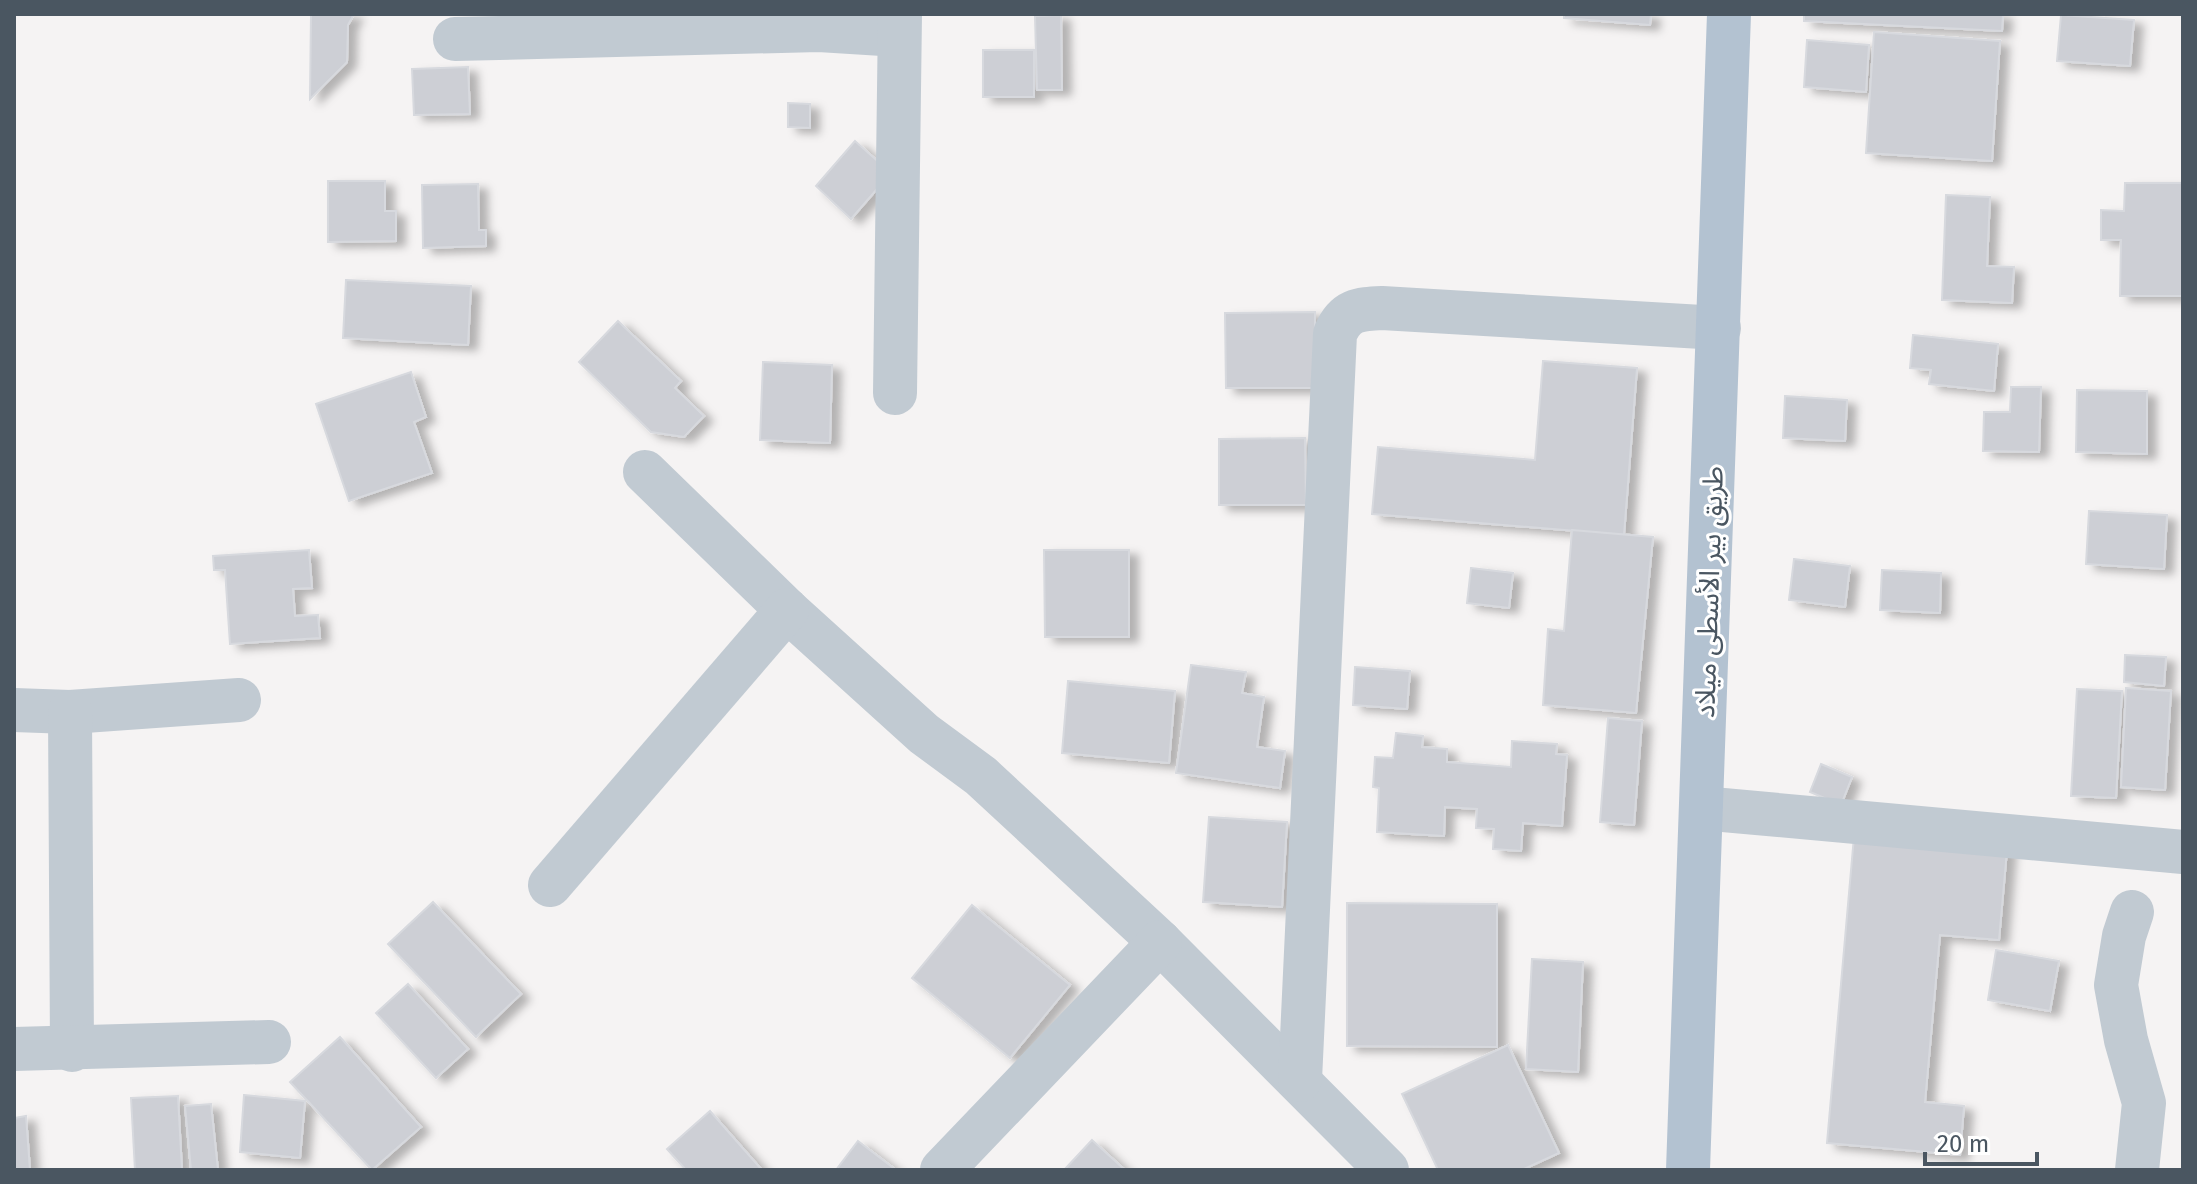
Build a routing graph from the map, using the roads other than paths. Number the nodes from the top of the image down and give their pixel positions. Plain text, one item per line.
1 (1729, 14) edge
2 (900, 24) edge
3 (455, 39) dead end
4 (1719, 328) junction
5 (895, 393) dead end
6 (645, 472) dead end
7 (787, 610) junction
8 (239, 700) dead end
9 (14, 710) edge
10 (70, 712) junction
11 (1701, 808) junction
12 (2183, 852) edge
13 (550, 885) dead end
14 (2132, 912) dead end
15 (1160, 942) junction
16 (269, 1042) dead end
17 (14, 1049) edge
18 (72, 1050) junction
19 (1300, 1080) junction
20 (942, 1170) edge
21 (1387, 1170) edge
22 (1688, 1170) edge
23 (2137, 1170) edge

1 - 4 main road, طريق بير الأسطى ميلاد
2 - 3 street
2 - 5 street
4 - 11 main road, طريق بير الأسطى ميلاد
4 - 19 street
6 - 7 street
7 - 13 street
7 - 15 street
8 - 10 street
9 - 10 street
10 - 18 street
11 - 12 street
11 - 22 main road, طريق بير الأسطى ميلاد
14 - 23 street
15 - 19 street
15 - 20 street
16 - 18 street
17 - 18 street
19 - 21 street

